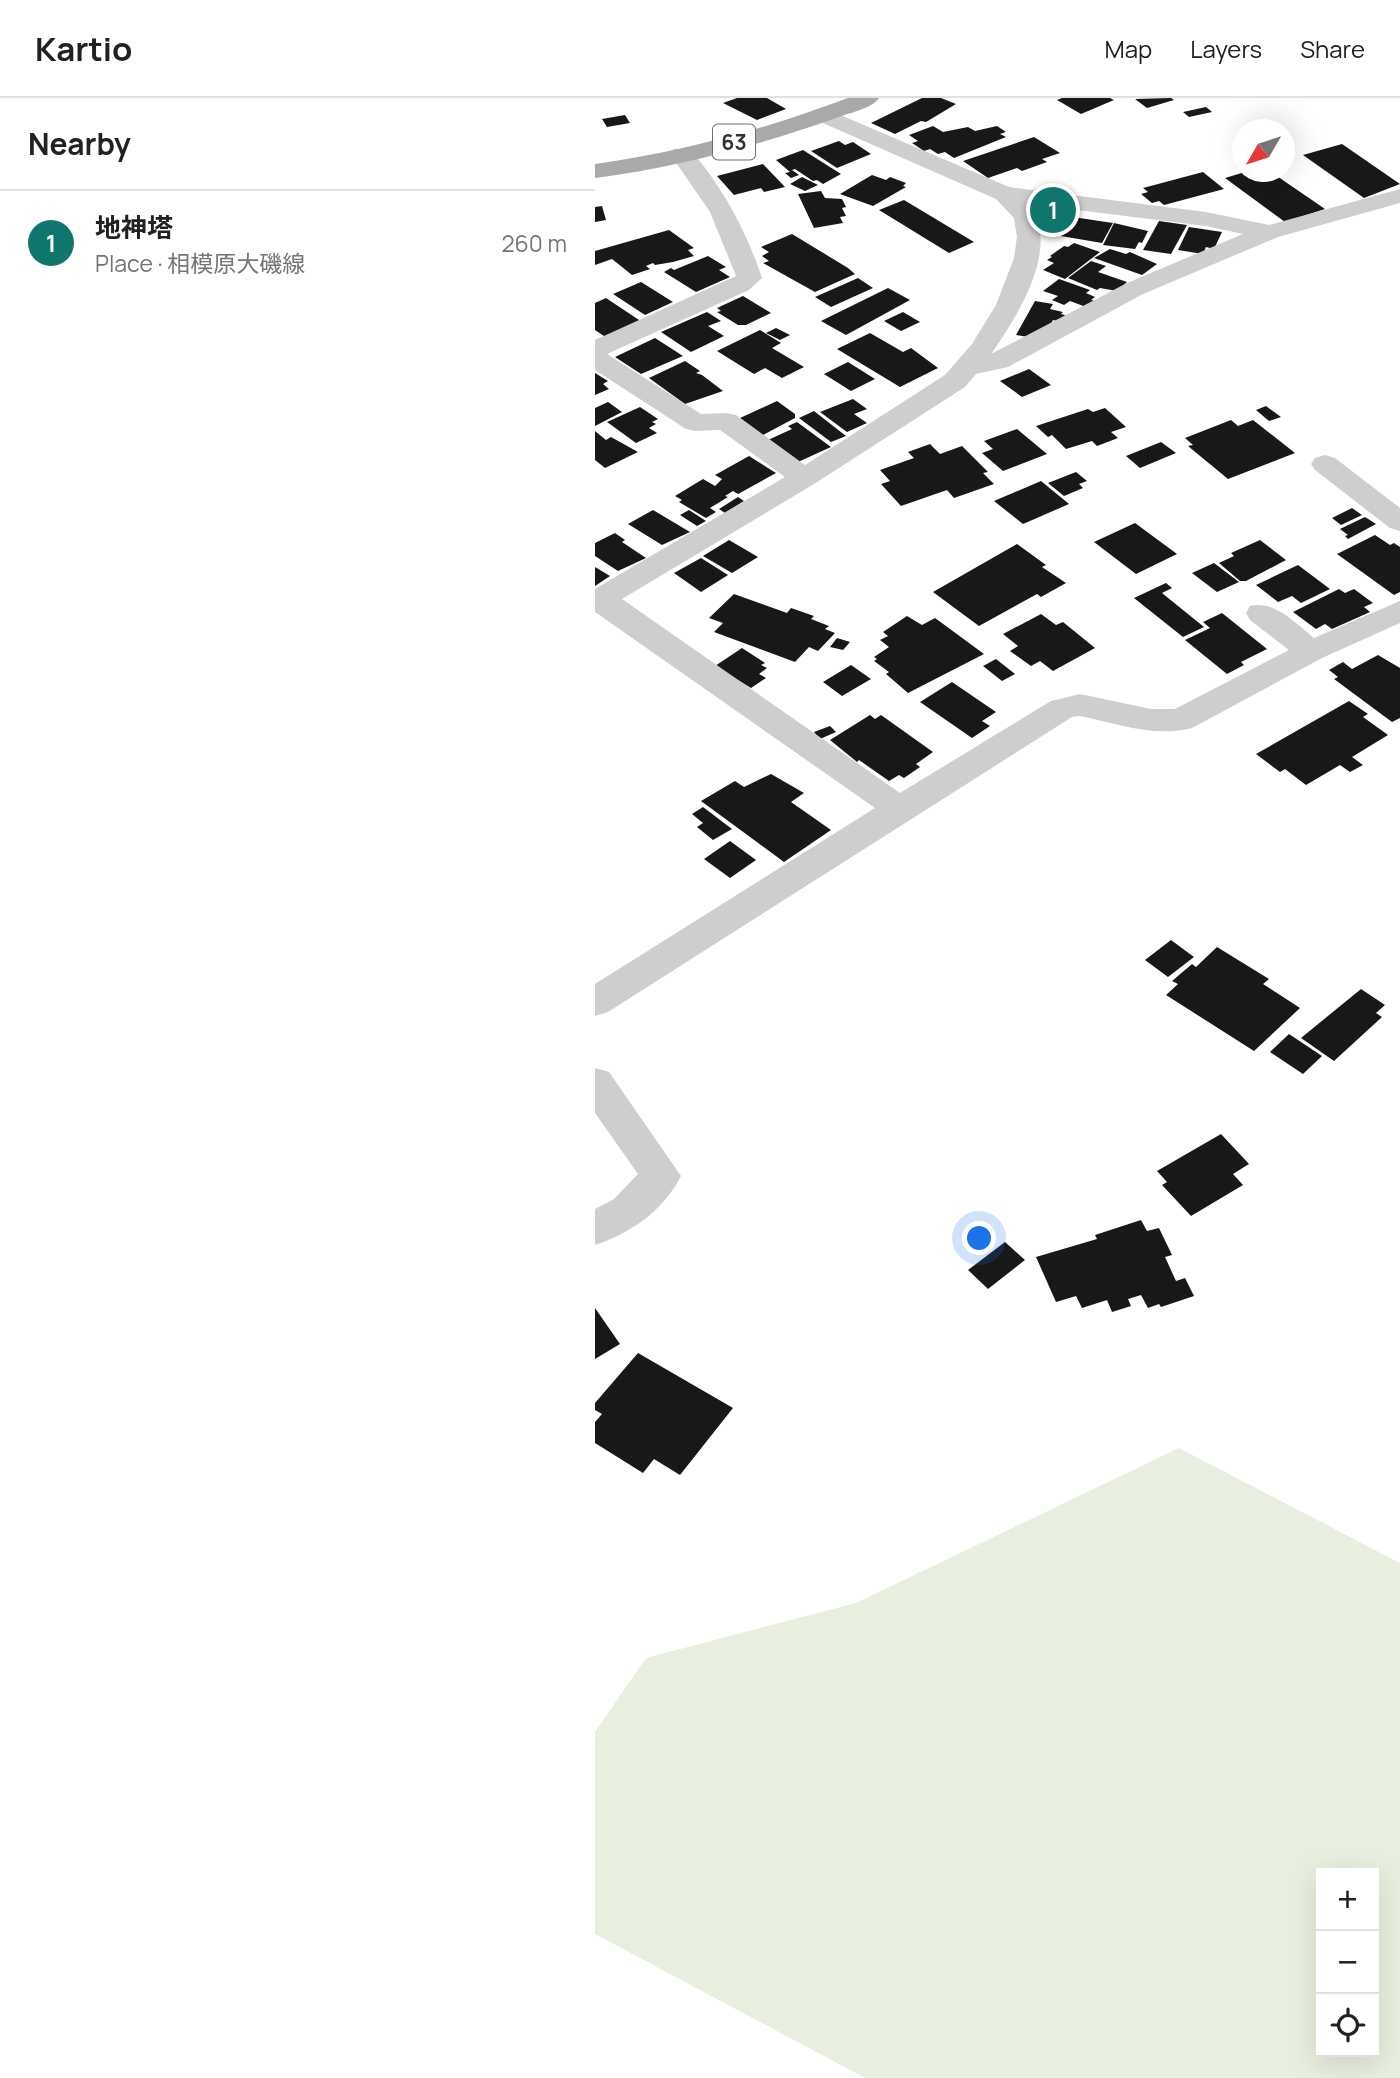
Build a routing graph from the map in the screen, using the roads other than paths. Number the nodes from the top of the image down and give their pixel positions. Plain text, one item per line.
1 (869, 98) edge
2 (824, 116) junction
3 (682, 155) junction
4 (595, 171) edge
5 (1004, 194) junction
6 (1400, 196) edge
7 (1269, 232) junction
8 (595, 351) edge
9 (595, 358) edge
10 (968, 368) junction
11 (1325, 464) dead end
12 (804, 478) junction
13 (1400, 522) edge
14 (598, 600) edge
15 (1400, 611) edge
16 (1261, 613) dead end
17 (1311, 651) junction
18 (899, 809) junction
19 (595, 1002) edge
20 (595, 1083) edge
21 (595, 1228) edge

1 - 2 main road, 63
2 - 3 main road, 63
2 - 5 street
3 - 4 main road, 63
3 - 8 street
5 - 7 street
5 - 10 street
6 - 7 street
7 - 10 street
9 - 12 street
10 - 12 street
11 - 13 street
12 - 14 street
14 - 18 street
15 - 17 street
16 - 17 street
17 - 18 street
18 - 19 street
20 - 21 street

